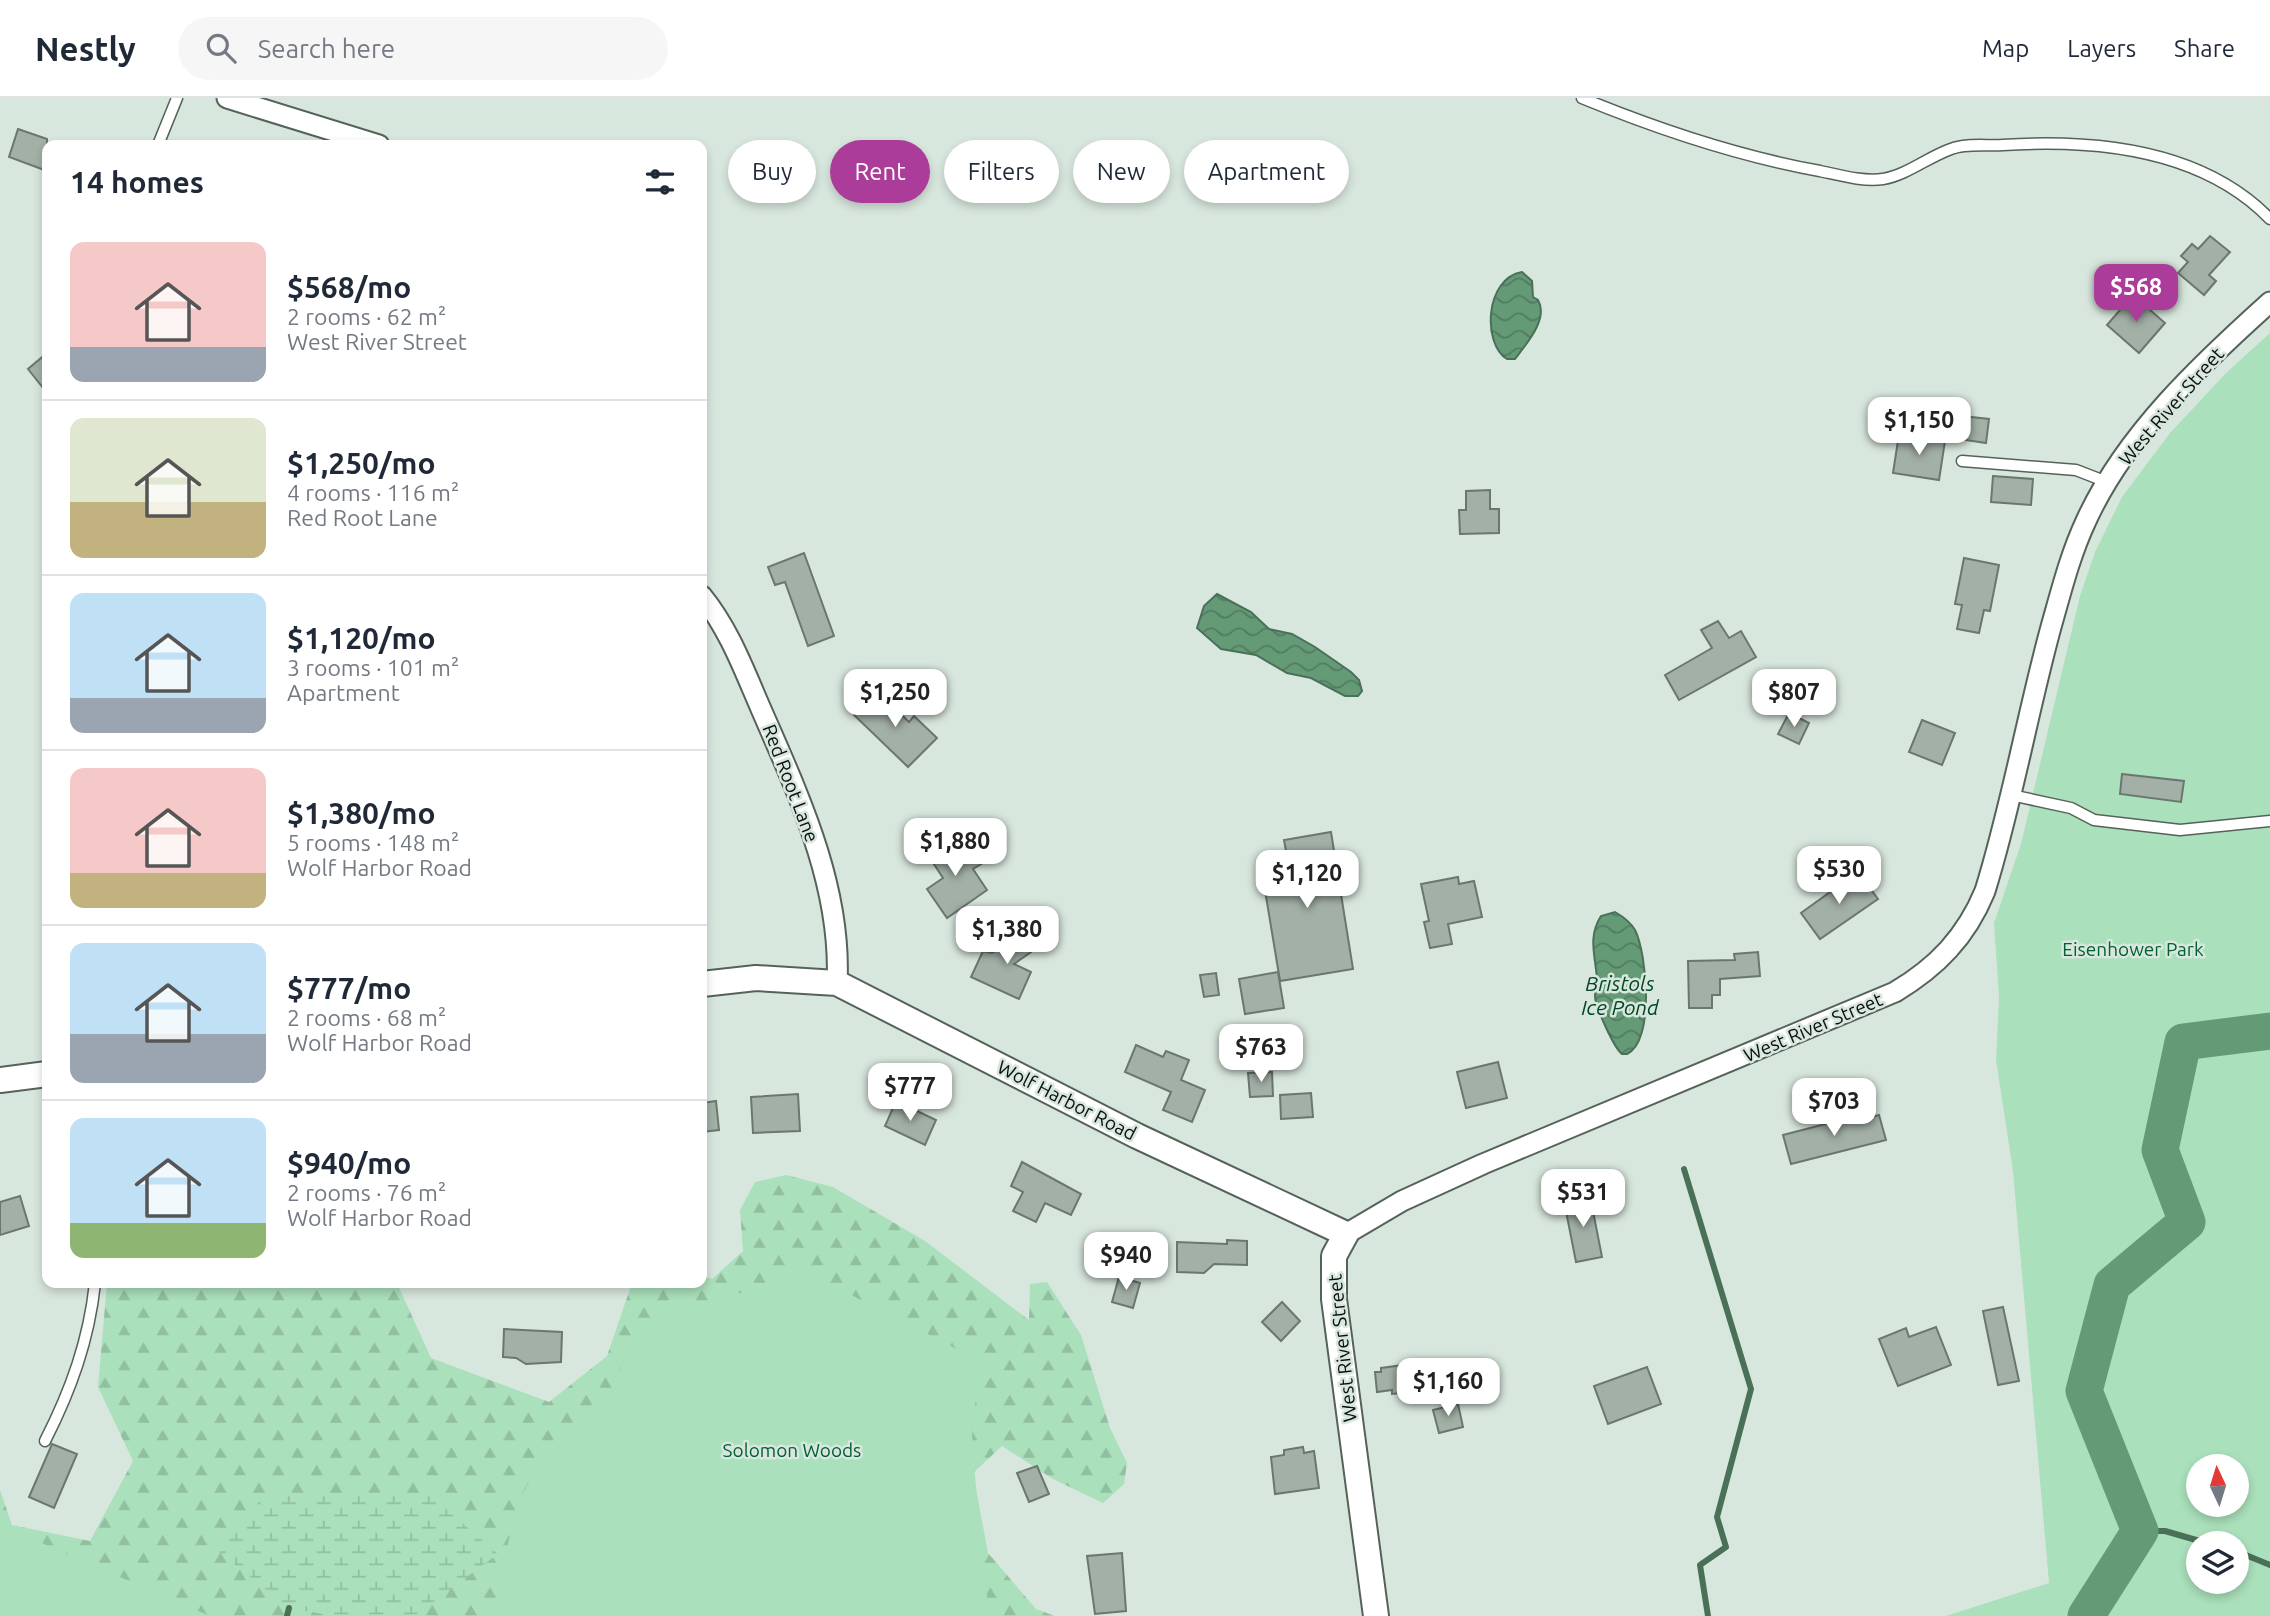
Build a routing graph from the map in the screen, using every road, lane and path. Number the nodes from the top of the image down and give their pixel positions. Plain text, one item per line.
1 (177, 98) edge
2 (227, 98) edge
3 (1583, 98) edge
4 (160, 140) edge
5 (363, 140) edge
6 (2270, 219) edge
7 (2270, 302) edge
8 (1962, 461) dead end
9 (2107, 482) junction
10 (707, 603) edge
11 (2011, 795) junction
12 (2270, 821) edge
13 (707, 983) edge
14 (837, 984) junction
15 (42, 1075) edge
16 (0, 1080) edge
17 (1346, 1234) junction
18 (94, 1288) edge
19 (45, 1441) dead end
20 (1376, 1616) edge

1 - 4 lane
2 - 5 street
3 - 6 lane
7 - 9 street, West River Street
8 - 9 lane
9 - 11 street, West River Street
10 - 14 street, Red Root Lane
11 - 12 lane
11 - 17 street, West River Street
13 - 14 street, Wolf Harbor Road
14 - 17 street, Wolf Harbor Road
15 - 16 street
17 - 20 street, West River Street
18 - 19 lane

